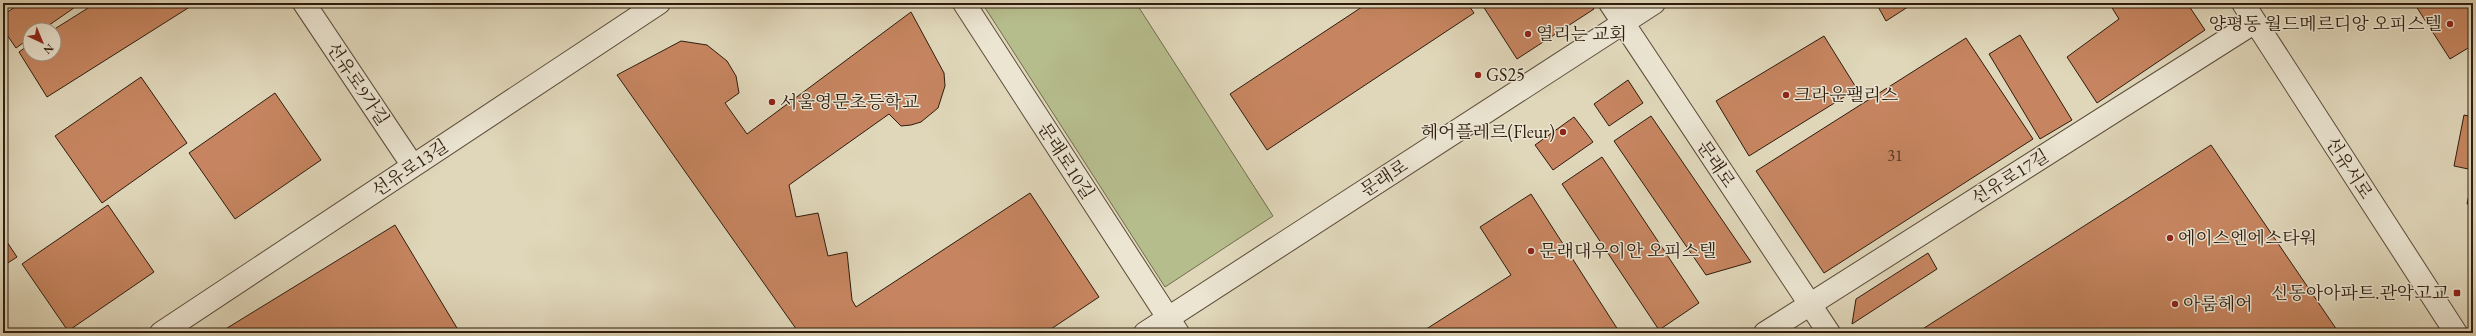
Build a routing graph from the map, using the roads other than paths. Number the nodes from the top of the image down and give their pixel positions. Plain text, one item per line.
1 (304, 3) edge
2 (659, 3) edge
3 (964, 3) edge
4 (1610, 3) edge
5 (1654, 3) edge
6 (2243, 3) edge
7 (2255, 22) junction
8 (1623, 24) junction
9 (413, 166) junction
10 (1809, 304) junction
11 (1173, 326) edge
12 (161, 333) edge
13 (1146, 333) edge
14 (1765, 333) edge
15 (1829, 333) edge
16 (2456, 333) edge

1 - 9 street, 선유로9가길
2 - 9 street, 선유로13길
3 - 11 street, 문래로10길
4 - 8 street
5 - 8 street, 문래로
6 - 7 street, 선유서로
7 - 10 street, 선유로17길
7 - 16 street, 선유서로
8 - 10 street, 문래로
8 - 11 street, 문래로
9 - 12 street, 선유로13길
10 - 14 street, 선유로17길
10 - 15 street, 문래로
11 - 13 street, 문래로

